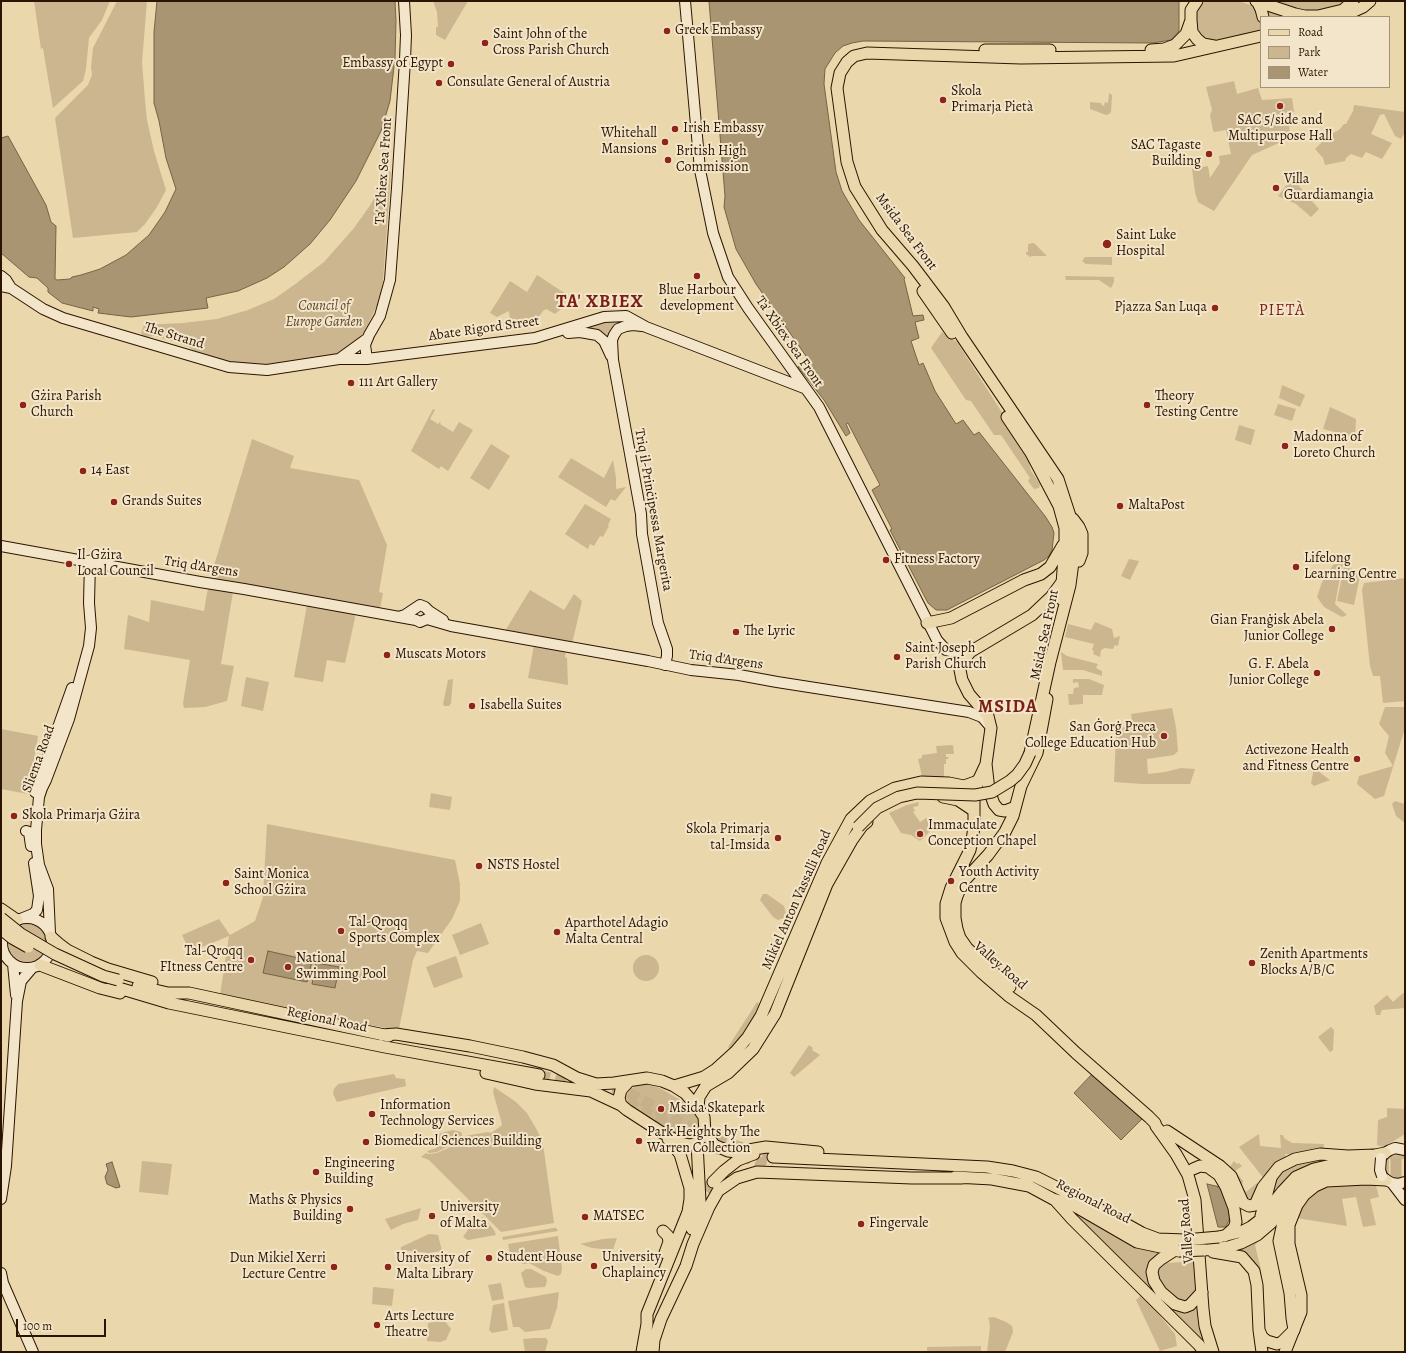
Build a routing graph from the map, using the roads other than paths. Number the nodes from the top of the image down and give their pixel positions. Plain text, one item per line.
1 (404, 1) edge
2 (685, 1) edge
3 (1197, 1) edge
4 (1257, 1) edge
5 (1353, 1) edge
6 (1370, 1) edge
7 (1263, 16) edge
8 (1343, 16) edge
9 (1191, 20) junction
10 (1260, 35) edge
11 (1216, 47) junction
12 (1, 276) edge
13 (6, 287) edge
14 (646, 327) junction
15 (368, 338) junction
16 (535, 338) junction
17 (339, 359) junction
18 (367, 359) junction
19 (613, 360) junction
20 (792, 371) junction
21 (786, 381) junction
22 (804, 388) junction
23 (1065, 541) junction
24 (1, 546) edge
25 (90, 562) junction
26 (1066, 583) junction
27 (414, 615) junction
28 (428, 615) junction
29 (927, 623) junction
30 (970, 652) junction
31 (665, 665) junction
32 (82, 666) junction
33 (992, 728) junction
34 (986, 764) junction
35 (978, 781) junction
36 (1015, 807) junction
37 (973, 810) junction
38 (26, 831) dead end
39 (847, 837) junction
40 (34, 867) junction
41 (1, 909) edge
42 (1, 918) edge
43 (20, 919) junction
44 (1, 929) edge
45 (50, 935) junction
46 (1, 942) edge
47 (12, 964) junction
48 (36, 966) junction
49 (115, 983) junction
50 (189, 993) junction
51 (17, 1001) junction
52 (1019, 1002) junction
53 (169, 1003) junction
54 (382, 1035) junction
55 (385, 1047) junction
56 (629, 1081) junction
57 (674, 1086) junction
58 (621, 1105) junction
59 (698, 1108) junction
60 (1155, 1122) junction
61 (1167, 1131) junction
62 (661, 1132) junction
63 (705, 1132) junction
64 (697, 1143) junction
65 (1405, 1150) edge
66 (774, 1157) junction
67 (1193, 1169) junction
68 (1382, 1169) junction
69 (962, 1178) junction
70 (1271, 1178) junction
71 (713, 1182) tunnel mouth
72 (1405, 1182) edge
73 (1291, 1198) junction
74 (1, 1199) edge
75 (1053, 1199) junction
76 (1405, 1200) edge
77 (1260, 1220) junction
78 (692, 1221) dead end
79 (663, 1231) dead end
80 (1222, 1237) junction
81 (1204, 1250) junction
82 (1177, 1251) junction
83 (1, 1273) edge
84 (1202, 1292) junction
85 (668, 1302) junction
86 (647, 1319) junction
87 (1259, 1330) junction
88 (1294, 1330) junction
89 (32, 1352) edge
90 (642, 1352) edge
91 (653, 1352) edge
92 (1204, 1352) edge
93 (1213, 1352) edge
94 (1221, 1352) edge
95 (1262, 1352) edge
96 (1285, 1352) edge

1 - 15 main road, Ta' Xbiex Sea Front
2 - 20 main road, Ta' Xbiex Sea Front
3 - 9 main road, Msida Sea Front
4 - 5 main road
4 - 7 main road
6 - 8 main road
9 - 11 main road
9 - 23 main road, Msida Sea Front
10 - 11 main road, Msida Sea Front
11 - 26 main road, Msida Sea Front
12 - 13 main road, The Strand
13 - 17 main road, The Strand
14 - 16 main road, Abate Rigord Street
14 - 19 main road, Triq il-Prinċipessa Margerita
14 - 21 main road, Abate Rigord Street
15 - 17 main road, Ta' Xbiex Sea Front
15 - 18 main road, Ta' Xbiex Sea Front
16 - 18 main road, Abate Rigord Street
16 - 19 main road, Triq il-Prinċipessa Margerita
17 - 18 main road, Abate Rigord Street
19 - 31 main road, Triq il-Prinċipessa Margerita
20 - 21 main road
20 - 22 main road, Ta' Xbiex Sea Front
21 - 22 main road, Abate Rigord Street
22 - 29 main road, Ta' Xbiex Sea Front
23 - 26 main road, Msida Sea Front
23 - 29 main road, Msida Sea Front
24 - 25 main road, Triq d'Argens
25 - 27 main road, Triq d'Argens
25 - 32 main road, Sliema Road
26 - 30 main road, Msida Sea Front
26 - 36 main road, Msida Sea Front
26 - 39 main road, Msida Sea Front, bridge
27 - 28 main road, Triq d'Argens
27 - 28 main road, Triq d'Argens
28 - 31 main road, Triq d'Argens
29 - 30 main road, Ta' Xbiex Sea Front
30 - 33 main road
31 - 33 main road, Triq d'Argens
32 - 40 main road, Sliema Road
32 - 45 main road, Sliema Road
33 - 34 main road
34 - 35 main road, Valley Road
34 - 36 main road
35 - 37 main road, Valley Road
35 - 39 main road, Mikiel Anton Vassalli Road
36 - 52 main road, Msida Sea Front
37 - 39 main road, Mikiel Anton Vassalli Road
37 - 52 main road, Valley Road
38 - 40 main road, Sliema Road
39 - 57 main road, Mikiel Anton Vassalli Road
39 - 59 main road, Mikiel Anton Vassalli Road
40 - 43 main road, Sliema Road
41 - 43 main road
42 - 49 main road, bridge
43 - 45 main road
43 - 46 main road
44 - 49 main road, bridge
45 - 48 main road
45 - 50 main road
46 - 47 main road
47 - 48 main road
47 - 51 main road
48 - 51 main road
48 - 53 main road
49 - 50 main road, Regional Road
49 - 53 main road, Regional Road
50 - 54 main road, Regional Road
51 - 74 main road
52 - 60 main road, Valley Road
53 - 55 main road, Regional Road
54 - 55 main road, Regional Road
54 - 56 main road
55 - 58 main road
56 - 57 main road
56 - 58 main road
57 - 59 main road
58 - 62 main road
59 - 63 main road
60 - 61 main road, Valley Road
60 - 84 main road, Valley Road
61 - 67 main road, Valley Road
61 - 70 main road
62 - 64 main road
62 - 86 main road
63 - 64 main road
63 - 66 main road
64 - 85 main road
65 - 68 main road
66 - 69 main road, Regional Road
66 - 71 main road
66 - 80 main road, Regional Road, bridge
67 - 80 main road
67 - 94 main road, Valley Road
68 - 70 main road
68 - 72 main road
68 - 73 main road, Regional Road
68 - 76 main road
68 - 77 main road, Regional Road
68 - 88 main road
69 - 75 main road, Regional Road
69 - 85 main road
70 - 77 main road
73 - 81 main road, Regional Road
73 - 88 main road
75 - 82 main road, Regional Road
75 - 92 main road
77 - 80 main road, Regional Road
78 - 86 main road
79 - 86 main road
81 - 82 main road, Regional Road, bridge
81 - 87 main road
82 - 84 main road
83 - 89 main road
84 - 93 main road, Valley Road
85 - 91 main road
86 - 90 main road
87 - 88 main road
87 - 95 main road
88 - 96 main road

